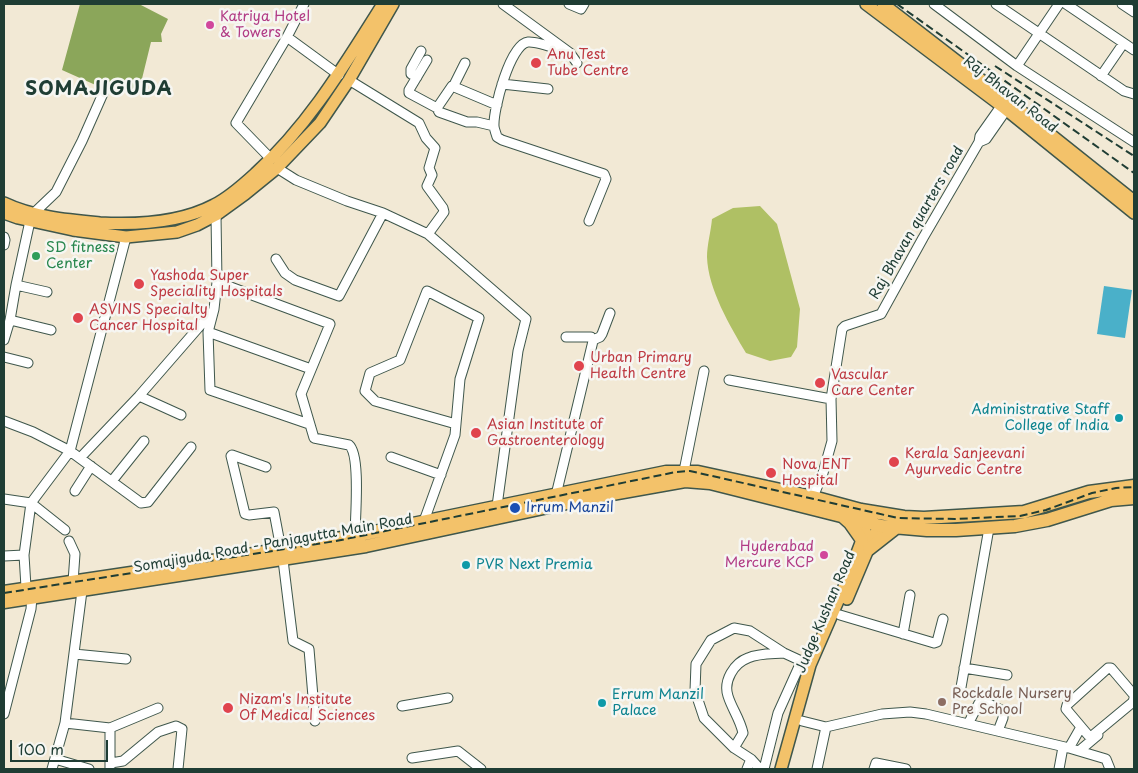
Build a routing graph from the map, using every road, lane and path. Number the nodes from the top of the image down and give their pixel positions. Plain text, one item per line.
1 (304, 4) edge
2 (383, 4) edge
3 (393, 4) edge
4 (503, 4) edge
5 (569, 4) edge
6 (584, 4) edge
7 (866, 4) edge
8 (883, 4) edge
9 (934, 4) edge
10 (996, 4) edge
11 (1059, 4) edge
12 (1066, 4) edge
13 (1122, 4) edge
14 (1134, 12) edge
15 (1040, 33) junction
16 (287, 37) junction
17 (1123, 44) junction
18 (1134, 50) edge
19 (421, 51) dead end
20 (570, 53) junction
21 (427, 60) dead end
22 (577, 63) dead end
23 (465, 64) dead end
24 (1018, 66) junction
25 (417, 76) junction
26 (1101, 76) junction
27 (344, 78) junction
28 (502, 84) junction
29 (453, 87) junction
30 (105, 88) dead end
31 (548, 89) dead end
32 (1134, 94) edge
33 (1006, 104) junction
34 (497, 105) junction
35 (437, 108) junction
36 (494, 126) junction
37 (1134, 142) edge
38 (274, 164) junction
39 (1134, 201) edge
40 (4, 213) edge
41 (383, 213) junction
42 (1134, 213) edge
43 (216, 215) junction
44 (32, 217) junction
45 (589, 221) dead end
46 (428, 234) junction
47 (126, 237) junction
48 (4, 238) edge
49 (4, 245) edge
50 (276, 259) dead end
51 (217, 282) junction
52 (16, 285) junction
53 (47, 292) dead end
54 (214, 309) junction
55 (610, 313) dead end
56 (10, 320) junction
57 (5, 329) edge
58 (51, 330) dead end
59 (208, 332) junction
60 (566, 337) dead end
61 (4, 340) edge
62 (593, 340) junction
63 (4, 357) edge
64 (28, 363) dead end
65 (311, 369) junction
66 (704, 370) dead end
67 (729, 380) dead end
68 (139, 396) junction
69 (831, 399) junction
70 (182, 416) dead end
71 (4, 421) edge
72 (309, 424) junction
73 (456, 424) junction
74 (144, 441) dead end
75 (191, 447) dead end
76 (70, 451) junction
77 (391, 457) dead end
78 (80, 458) junction
79 (91, 466) junction
80 (266, 467) dead end
81 (684, 471) junction
82 (441, 475) junction
83 (112, 481) junction
84 (642, 482) junction
85 (1134, 486) edge
86 (75, 491) dead end
87 (556, 494) junction
88 (814, 497) junction
89 (1134, 498) edge
90 (4, 499) edge
91 (31, 503) junction
92 (497, 506) junction
93 (1011, 513) junction
94 (840, 514) junction
95 (424, 521) junction
96 (1015, 526) junction
97 (897, 527) junction
98 (989, 528) junction
99 (65, 530) dead end
100 (869, 534) junction
101 (355, 536) junction
102 (69, 541) dead end
103 (286, 554) junction
104 (24, 555) junction
105 (4, 556) edge
106 (77, 587) junction
107 (4, 592) edge
108 (29, 592) junction
109 (910, 595) dead end
110 (4, 602) edge
111 (840, 615) junction
112 (942, 619) dead end
113 (903, 634) junction
114 (784, 653) junction
115 (74, 654) junction
116 (126, 660) dead end
117 (806, 663) junction
118 (964, 668) junction
119 (1007, 675) dead end
120 (960, 692) dead end
121 (1134, 697) edge
122 (448, 698) dead end
123 (402, 706) dead end
124 (158, 708) dead end
125 (4, 714) edge
126 (1115, 720) dead end
127 (315, 721) dead end
128 (802, 721) junction
129 (65, 723) junction
130 (968, 724) junction
131 (826, 727) junction
132 (110, 728) junction
133 (1081, 728) junction
134 (998, 731) junction
135 (734, 748) junction
136 (1066, 748) junction
137 (1079, 751) junction
138 (412, 758) dead end
139 (55, 759) junction
140 (752, 759) junction
141 (110, 766) edge
142 (123, 766) edge
143 (52, 769) edge
144 (89, 769) edge
145 (178, 769) edge
146 (481, 769) edge
147 (747, 769) edge
148 (762, 769) edge
149 (781, 769) edge
150 (789, 769) edge
151 (817, 769) edge
152 (874, 769) edge
153 (906, 769) edge
154 (1059, 769) edge
155 (1110, 769) edge

1 - 16 street
2 - 27 main road
3 - 27 main road
4 - 20 street
5 - 6 street
7 - 33 main road, Raj Bhavan Road
8 - 33 main road, Raj Bhavan Road
9 - 24 street
10 - 15 street
11 - 15 street
12 - 17 street
13 - 14 street
15 - 24 street
15 - 26 street
16 - 27 street
16 - 38 street
17 - 18 street
17 - 26 street
19 - 25 street
20 - 22 street
20 - 28 street
21 - 25 street
23 - 29 street
24 - 37 street
25 - 35 street
26 - 32 street
27 - 38 main road
27 - 46 street
28 - 31 street
28 - 34 street
29 - 34 street
29 - 35 street
30 - 44 street
33 - 39 main road, Raj Bhavan Road
33 - 42 main road, Raj Bhavan Road
33 - 69 street, Raj Bhavan quarters road
34 - 36 street
35 - 36 street
36 - 45 street
38 - 41 street
38 - 43 main road
38 - 44 main road
40 - 44 main road
41 - 46 street
41 - 50 street
43 - 47 main road
43 - 51 street
44 - 47 main road
44 - 52 street
46 - 92 street
47 - 76 street
48 - 49 street
51 - 54 street
51 - 65 street
52 - 53 street
52 - 56 street
54 - 59 street
54 - 68 street
55 - 62 street
56 - 57 street
56 - 58 street
57 - 61 street
59 - 65 street
59 - 72 street
60 - 62 street
62 - 87 street
63 - 64 street
65 - 72 street
66 - 81 street
67 - 69 street
68 - 70 street
68 - 78 street
69 - 88 street, Raj Bhavan quarters road
71 - 76 street
72 - 101 street
73 - 73 street
73 - 82 street
74 - 83 street
75 - 83 street
76 - 78 street
76 - 91 street
77 - 82 street
78 - 79 street
79 - 83 street
79 - 86 street
80 - 103 street
81 - 84 highway, Somajiguda Road - Panjagutta Main Road
81 - 88 highway, Somajiguda Road - Panjagutta Main Road
82 - 95 street
84 - 87 highway, Somajiguda Road - Panjagutta Main Road
84 - 94 highway, Somajiguda Road - Panjagutta Main Road
84 - 103 highway, Somajiguda Road - Panjagutta Main Road
85 - 93 highway, Somajiguda Road - Panjagutta Main Road
87 - 92 highway, Somajiguda Road - Panjagutta Main Road
88 - 93 highway, Somajiguda Road - Panjagutta Main Road
89 - 96 highway, Somajiguda Road - Panjagutta Main Road
90 - 91 street
91 - 99 street
91 - 104 street
92 - 95 highway, Somajiguda Road - Panjagutta Main Road
93 - 96 highway
94 - 100 highway, Somajiguda Road - Panjagutta Main Road
94 - 100 highway
95 - 101 highway, Somajiguda Road - Panjagutta Main Road
96 - 98 highway, Somajiguda Road - Panjagutta Main Road
97 - 98 highway, Somajiguda Road - Panjagutta Main Road
97 - 100 highway
97 - 100 highway, Somajiguda Road - Panjagutta Main Road
98 - 118 street
100 - 111 main road, Judge Kushan Road
100 - 117 main road, Judge Kushan Road
101 - 103 highway, Somajiguda Road - Panjagutta Main Road
102 - 106 street
103 - 106 highway, Somajiguda Road - Panjagutta Main Road
103 - 127 street
104 - 105 street
104 - 108 street
106 - 108 highway, Somajiguda Road - Panjagutta Main Road
106 - 115 street
107 - 108 highway, Somajiguda Road - Panjagutta Main Road
108 - 110 highway, Somajiguda Road - Panjagutta Main Road
108 - 125 street
109 - 113 street
111 - 113 street
111 - 128 main road, Judge Kushan Road
112 - 113 street
114 - 117 street
114 - 135 street
114 - 135 street
115 - 116 street
115 - 129 street
117 - 148 street
117 - 149 main road, Judge Kushan Road
118 - 119 street
118 - 120 street
121 - 133 street
121 - 133 street
122 - 123 street
124 - 132 street
126 - 137 street
128 - 131 street
128 - 150 main road, Judge Kushan Road
129 - 132 street
129 - 139 street
130 - 131 street
130 - 134 street
130 - 134 street
131 - 151 street
132 - 141 street
133 - 136 street
134 - 136 street
135 - 140 street
136 - 137 street
136 - 154 street
137 - 155 street
138 - 146 street
139 - 143 street
139 - 144 street
140 - 147 street
140 - 148 street
141 - 142 street
142 - 145 street
152 - 153 street

